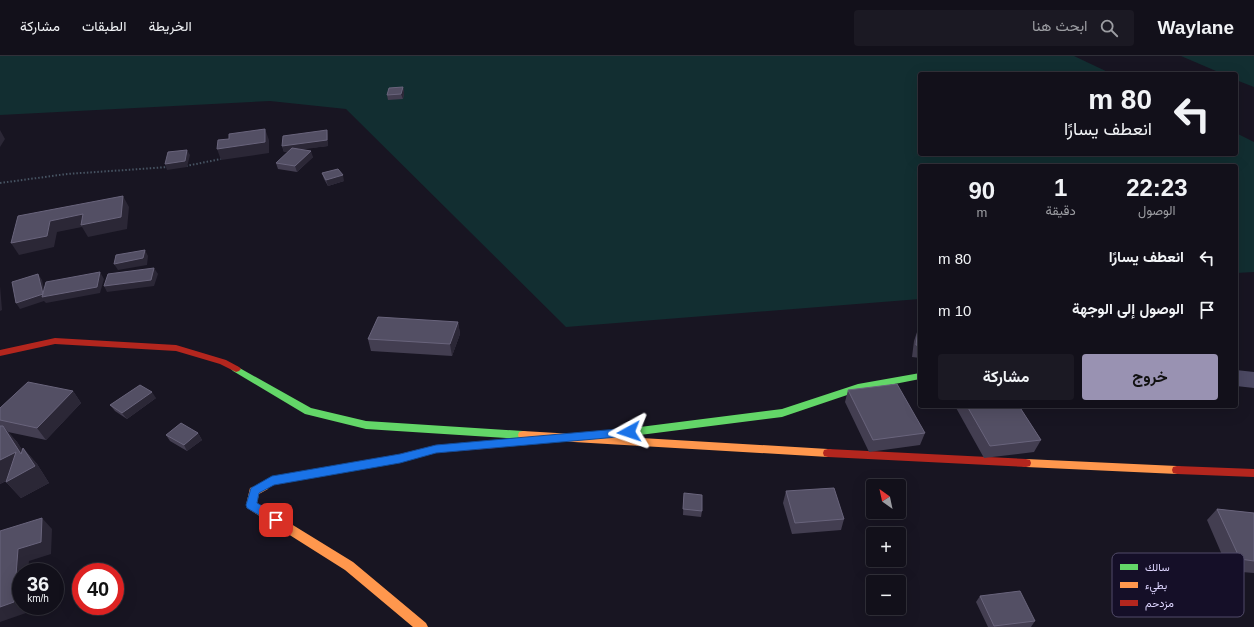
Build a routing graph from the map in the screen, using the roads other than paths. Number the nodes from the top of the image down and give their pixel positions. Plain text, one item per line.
1 (0, 353) edge
2 (918, 376) edge
3 (1238, 378) edge
4 (1254, 380) edge
5 (566, 438) junction
6 (1254, 473) edge
7 (422, 627) edge

1 - 5 street
2 - 5 street
3 - 4 street
5 - 6 street
5 - 7 street

